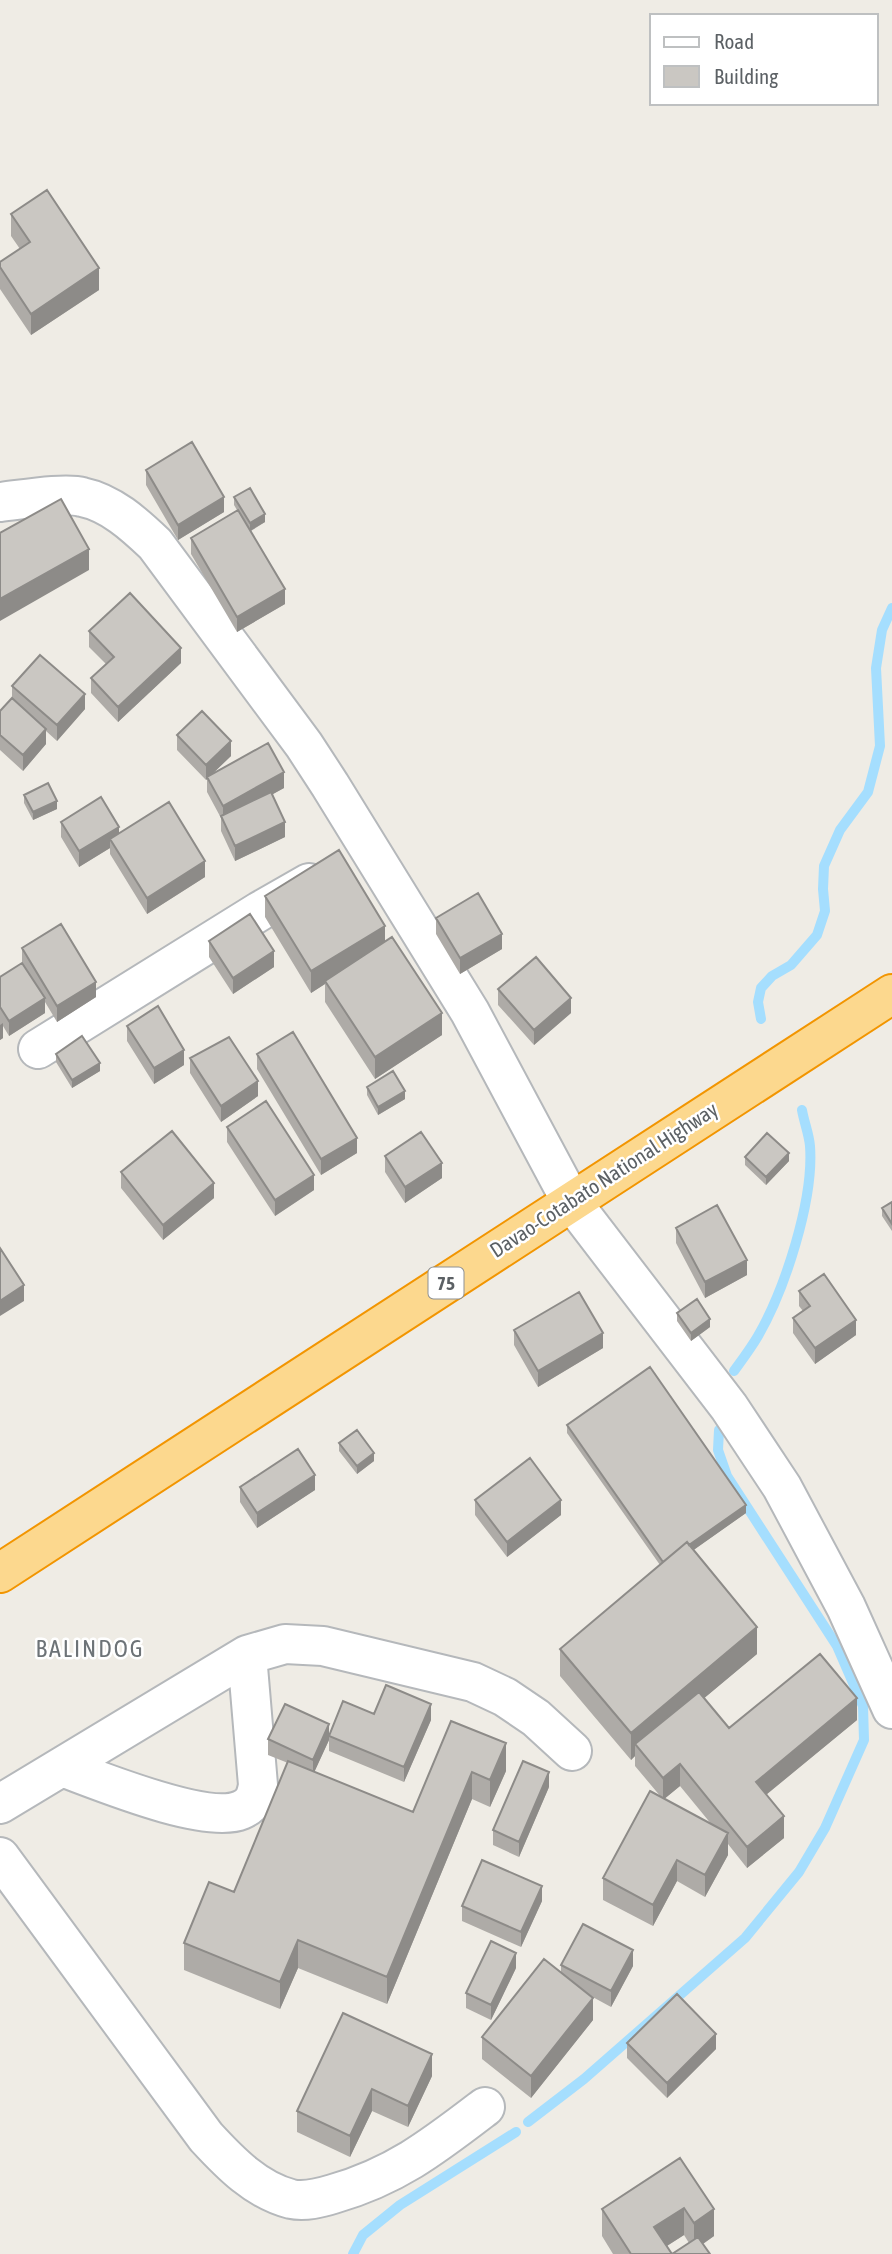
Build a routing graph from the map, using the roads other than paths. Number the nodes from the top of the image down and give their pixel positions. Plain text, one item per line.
1 (0, 502) edge
2 (369, 850) junction
3 (892, 994) edge
4 (38, 1049) dead end
5 (571, 1201) junction
6 (0, 1573) edge
7 (247, 1655) junction
8 (892, 1709) edge
9 (572, 1751) dead end
10 (62, 1767) junction
11 (0, 1804) edge
12 (0, 1857) edge
13 (485, 2107) dead end

1 - 2 street
2 - 4 street
2 - 5 street
3 - 5 highway, Davao-Cotabato National Highway / 75
5 - 6 highway, Davao-Cotabato National Highway / 75
5 - 8 street
7 - 9 street
7 - 10 street
7 - 10 street
10 - 11 street
12 - 13 street

